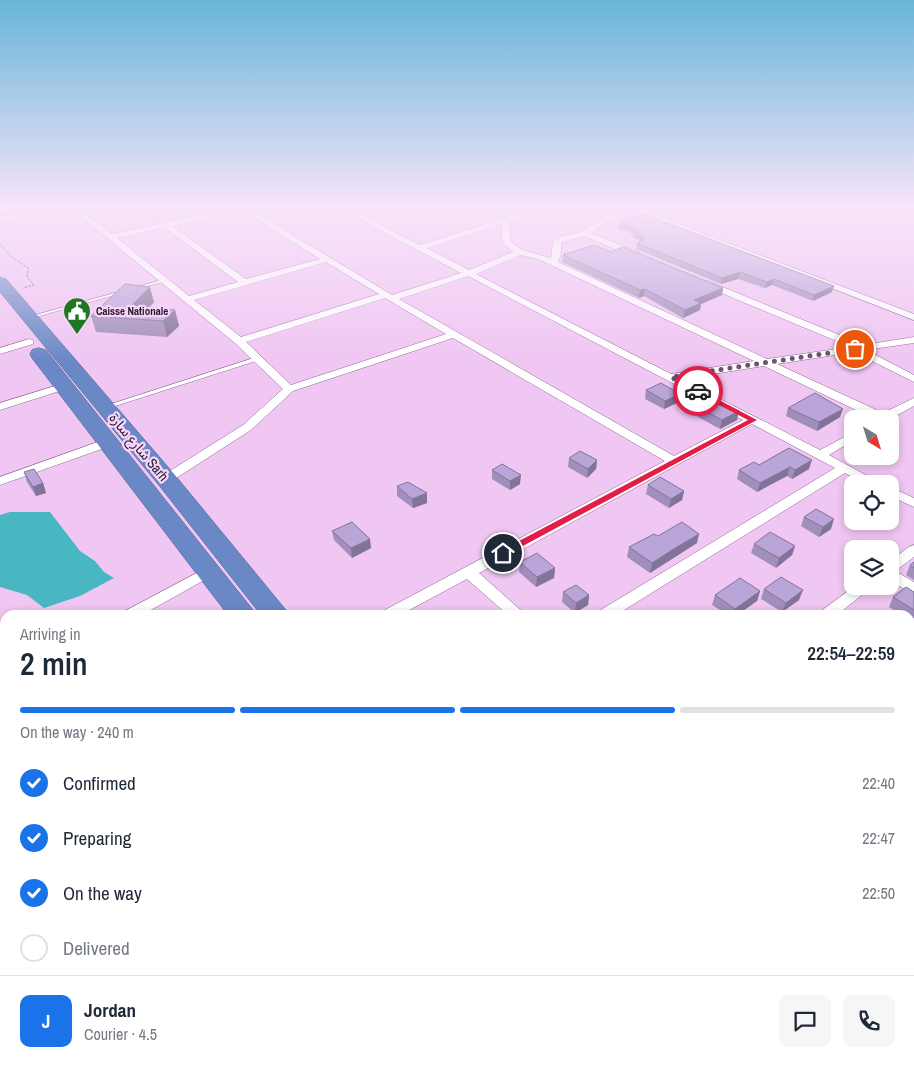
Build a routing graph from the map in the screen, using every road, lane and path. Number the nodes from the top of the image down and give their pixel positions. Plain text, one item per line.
1 (17, 260) edge
2 (140, 260) edge
3 (215, 260) edge
4 (324, 260) edge
5 (330, 260) edge
6 (444, 260) edge
7 (502, 260) edge
8 (546, 260) edge
9 (555, 260) edge
10 (766, 260) edge
11 (553, 264) junction
12 (469, 273) junction
13 (695, 279) edge
14 (165, 280) junction
15 (245, 282) junction
16 (3, 293) edge
17 (389, 296) junction
18 (187, 299) junction
19 (30, 317) junction
20 (914, 317) edge
21 (456, 334) junction
22 (914, 340) edge
23 (238, 341) junction
24 (29, 342) junction
25 (859, 349) junction
26 (0, 351) edge
27 (257, 359) junction
28 (765, 364) junction
29 (671, 377) junction
30 (914, 379) edge
31 (65, 386) junction
32 (289, 389) junction
33 (914, 401) edge
34 (0, 406) edge
35 (106, 407) junction
36 (865, 410) edge
37 (897, 410) edge
38 (753, 420) junction
39 (844, 441) edge
40 (109, 442) junction
41 (821, 455) junction
42 (673, 462) junction
43 (845, 467) junction
44 (860, 475) edge
45 (166, 479) junction
46 (0, 481) edge
47 (899, 496) edge
48 (914, 504) edge
49 (914, 550) edge
50 (899, 561) edge
51 (210, 571) junction
52 (469, 572) junction
53 (899, 580) edge
54 (914, 589) edge
55 (854, 595) edge
56 (139, 610) edge
57 (239, 610) edge
58 (272, 610) edge
59 (397, 610) edge
60 (512, 610) edge
61 (612, 610) edge
62 (833, 610) edge

1 - 16 path
2 - 14 street
3 - 15 street
4 - 15 street
5 - 17 street
6 - 12 street
7 - 12 street
8 - 11 street
9 - 11 street
10 - 20 street
11 - 28 street
12 - 17 street
12 - 29 street
13 - 25 street
14 - 18 street
14 - 19 lane
15 - 18 street
16 - 19 highway, شارع سارة Sarh
16 - 24 highway, شارع سارة Sarh
17 - 21 street
17 - 23 street
18 - 23 street
19 - 35 highway, شارع سارة Sarh
21 - 32 street
21 - 42 street
22 - 25 street
23 - 27 street
24 - 26 street
24 - 31 highway, شارع سارة Sarh
25 - 28 street
25 - 30 street
27 - 32 street
27 - 35 lane
28 - 29 street
28 - 36 street
29 - 38 street
31 - 34 street
31 - 40 highway, شارع سارة Sarh
32 - 45 street
33 - 37 street
35 - 45 highway, شارع سارة Sarh
38 - 41 street
38 - 42 street
39 - 41 street
40 - 46 street
40 - 51 highway, شارع سارة Sarh
41 - 43 street
42 - 52 street
43 - 44 street
43 - 61 street
45 - 58 highway, شارع سارة Sarh
47 - 48 street
49 - 50 street
51 - 56 street
51 - 57 highway, شارع سارة Sarh
52 - 59 street
52 - 60 street
53 - 54 street
55 - 62 street

